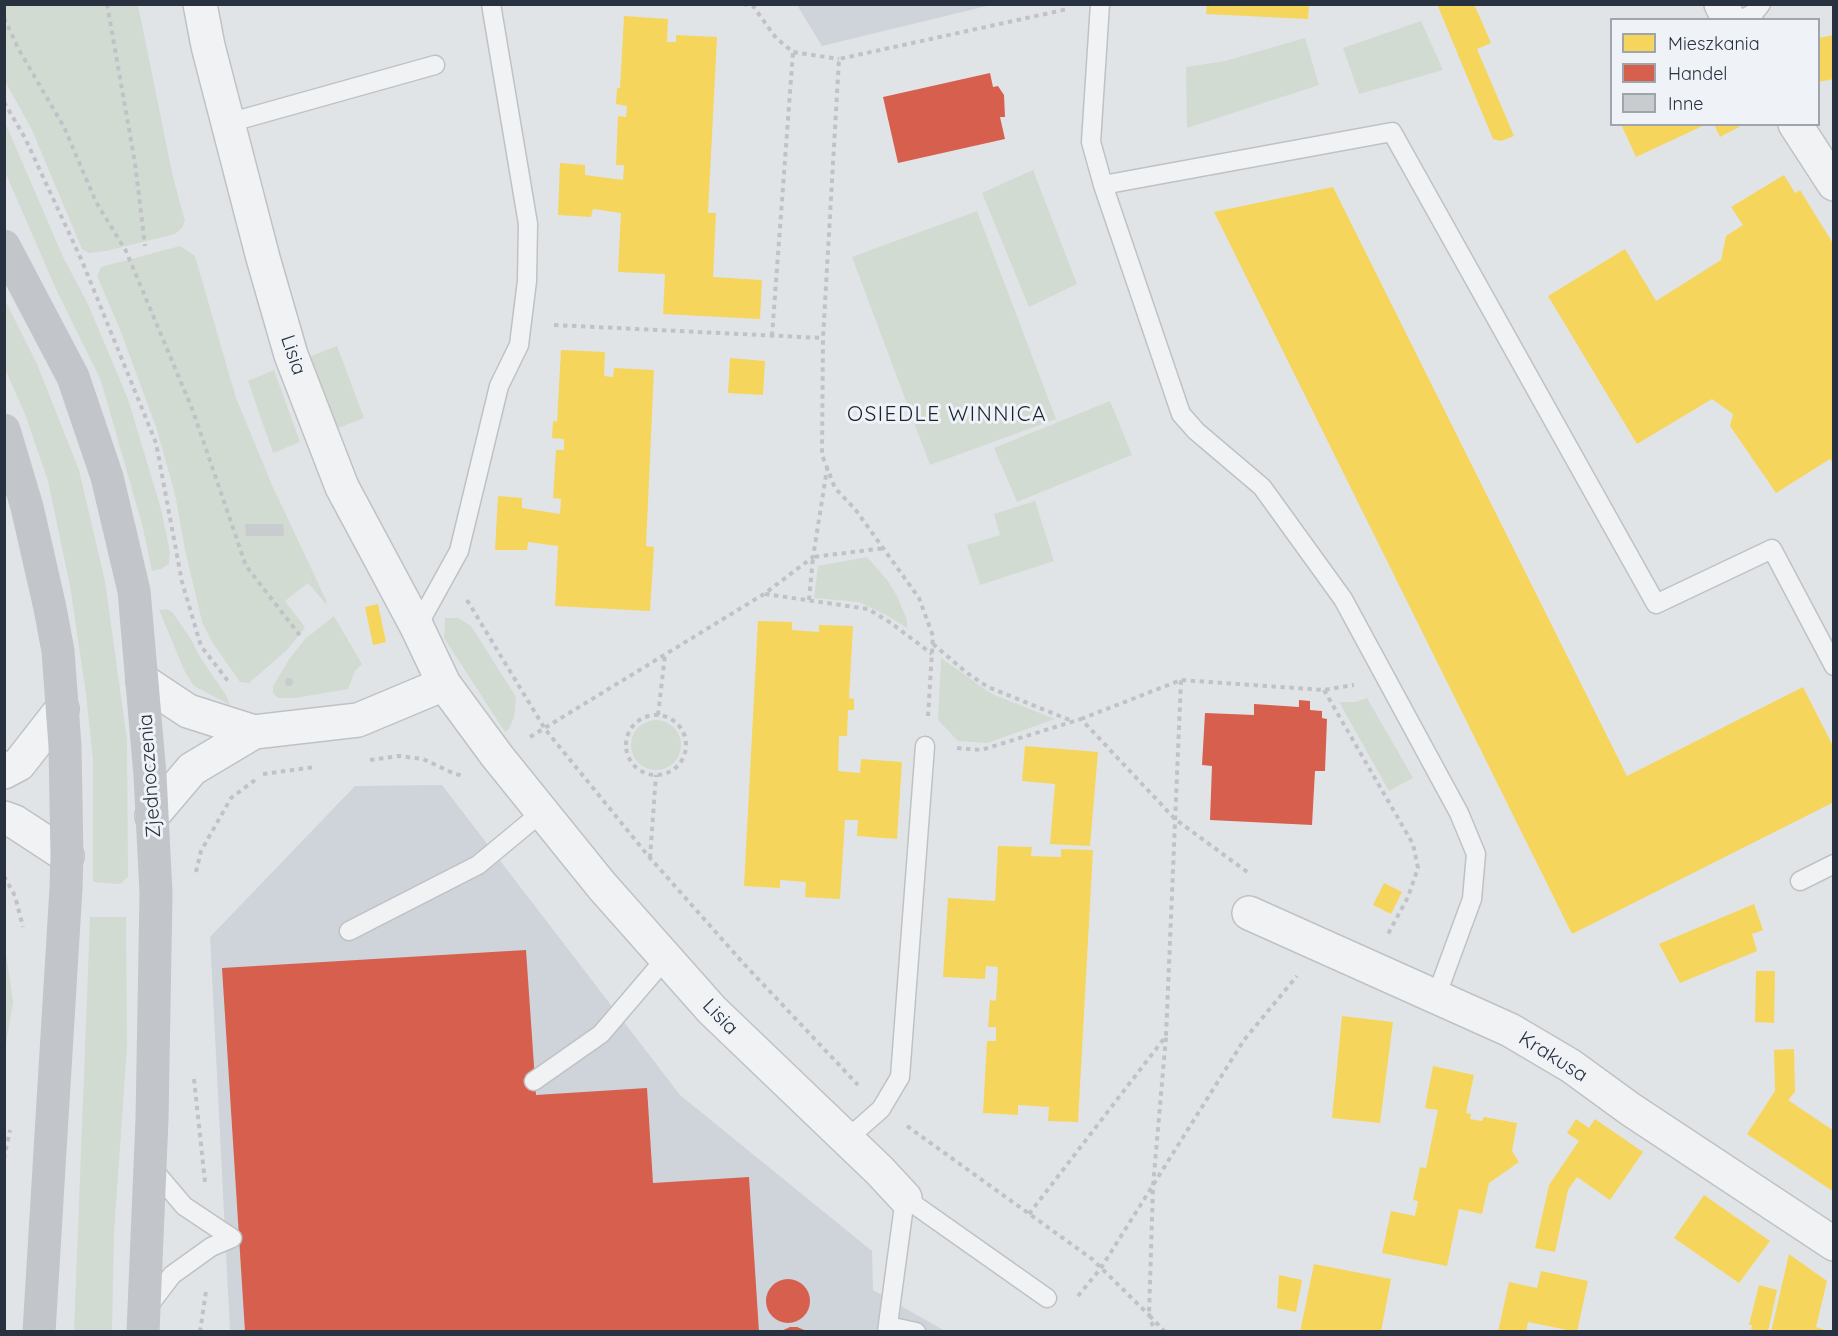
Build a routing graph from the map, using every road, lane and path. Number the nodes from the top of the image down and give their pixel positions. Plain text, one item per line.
1 (107, 4) edge
2 (200, 4) edge
3 (491, 4) edge
4 (743, 4) edge
5 (1100, 4) edge
6 (1721, 4) edge
7 (1761, 4) edge
8 (752, 5) edge
9 (1078, 7) dead end
10 (4, 18) edge
11 (1728, 18) edge
12 (1745, 18) edge
13 (793, 52) junction
14 (839, 59) junction
15 (435, 65) dead end
16 (4, 102) edge
17 (228, 123) junction
18 (1796, 126) edge
19 (1833, 184) edge
20 (1103, 185) junction
21 (4, 246) edge
22 (145, 246) dead end
23 (772, 336) junction
24 (823, 338) junction
25 (519, 345) junction
26 (4, 430) edge
27 (828, 469) junction
28 (885, 549) junction
29 (813, 557) junction
30 (764, 594) junction
31 (467, 599) dead end
32 (809, 600) junction
33 (417, 627) junction
34 (302, 639) dead end
35 (933, 644) junction
36 (932, 654) junction
37 (665, 655) junction
38 (1833, 666) edge
39 (1385, 679) junction
40 (1181, 680) junction
41 (143, 681) junction
42 (444, 684) junction
43 (233, 688) dead end
44 (1324, 690) junction
45 (62, 709) junction
46 (658, 715) junction
47 (1081, 719) junction
48 (1072, 722) junction
49 (545, 729) junction
50 (254, 732) junction
51 (526, 739) dead end
52 (926, 746) junction
53 (365, 760) dead end
54 (260, 764) dead end
55 (320, 767) dead end
56 (4, 772) edge
57 (262, 774) junction
58 (470, 775) dead end
59 (656, 775) junction
60 (542, 812) junction
61 (152, 816) junction
62 (4, 818) edge
63 (1175, 819) junction
64 (67, 856) junction
65 (650, 858) junction
66 (1833, 864) edge
67 (195, 873) dead end
68 (1255, 878) dead end
69 (1800, 881) dead end
70 (15, 896) dead end
71 (26, 897) dead end
72 (1249, 913) dead end
73 (349, 931) dead end
74 (666, 958) junction
75 (1305, 967) dead end
76 (1370, 968) junction
77 (1436, 997) junction
78 (1166, 1036) junction
79 (194, 1074) dead end
80 (534, 1081) dead end
81 (881, 1109) junction
82 (846, 1140) junction
83 (150, 1165) junction
84 (1153, 1186) junction
85 (905, 1198) junction
86 (1029, 1214) junction
87 (210, 1225) junction
88 (1833, 1244) edge
89 (211, 1247) junction
90 (1101, 1268) junction
91 (1047, 1298) dead end
92 (1072, 1303) dead end
93 (1149, 1316) junction
94 (143, 1322) edge
95 (888, 1329) edge
96 (39, 1332) edge
97 (200, 1332) edge
98 (916, 1332) edge
99 (1155, 1332) edge
100 (1165, 1332) edge

1 - 22 path
2 - 17 street, Lisia
3 - 25 lane
4 - 8 path
5 - 20 lane
6 - 11 street
7 - 12 lane
8 - 13 path
9 - 14 path
10 - 34 path
13 - 14 path
13 - 23 path
14 - 24 path
15 - 17 lane
16 - 43 path
17 - 33 street, Lisia
18 - 19 street
20 - 38 lane
20 - 39 lane
21 - 41 main road, Zjednoczenia
23 - 24 path
23 - 25 path
24 - 27 path
25 - 33 lane
26 - 45 main road
27 - 28 path
27 - 29 path
28 - 29 path
28 - 35 path
29 - 30 path
29 - 32 path
30 - 32 path
30 - 37 path
31 - 49 path
32 - 36 path
33 - 42 street, Lisia
35 - 36 path
35 - 48 path
36 - 52 path
37 - 46 path
37 - 49 path
39 - 44 path
39 - 77 lane
40 - 44 path
40 - 47 path
40 - 63 path
41 - 50 street
41 - 61 main road, Zjednoczenia
42 - 50 street
42 - 60 street, Lisia
44 - 76 path
45 - 56 street
45 - 64 main road
46 - 59 path
46 - 59 path
47 - 48 path
47 - 63 path
48 - 52 path
49 - 51 path
49 - 65 path
50 - 61 street
52 - 81 lane
53 - 58 path
54 - 57 path
55 - 57 path
57 - 67 path
59 - 65 path
60 - 73 lane
60 - 74 street, Lisia
61 - 83 main road, Zjednoczenia
62 - 64 street
63 - 68 path
63 - 78 path
64 - 96 main road
65 - 81 path
66 - 69 lane
70 - 71 path
72 - 76 street, Krakusa
74 - 80 lane
74 - 82 street, Lisia
75 - 84 path
76 - 77 street, Krakusa
77 - 88 street, Krakusa
78 - 84 path
78 - 86 path
79 - 87 path
81 - 82 lane
81 - 86 path
82 - 85 street, Lisia
83 - 87 lane
83 - 94 main road, Zjednoczenia
84 - 90 path
84 - 93 path
85 - 91 lane, Lisia
85 - 95 lane
86 - 90 path
87 - 89 lane
89 - 94 lane
89 - 97 path
90 - 92 path
90 - 93 path
93 - 99 path
93 - 100 path
95 - 98 lane

